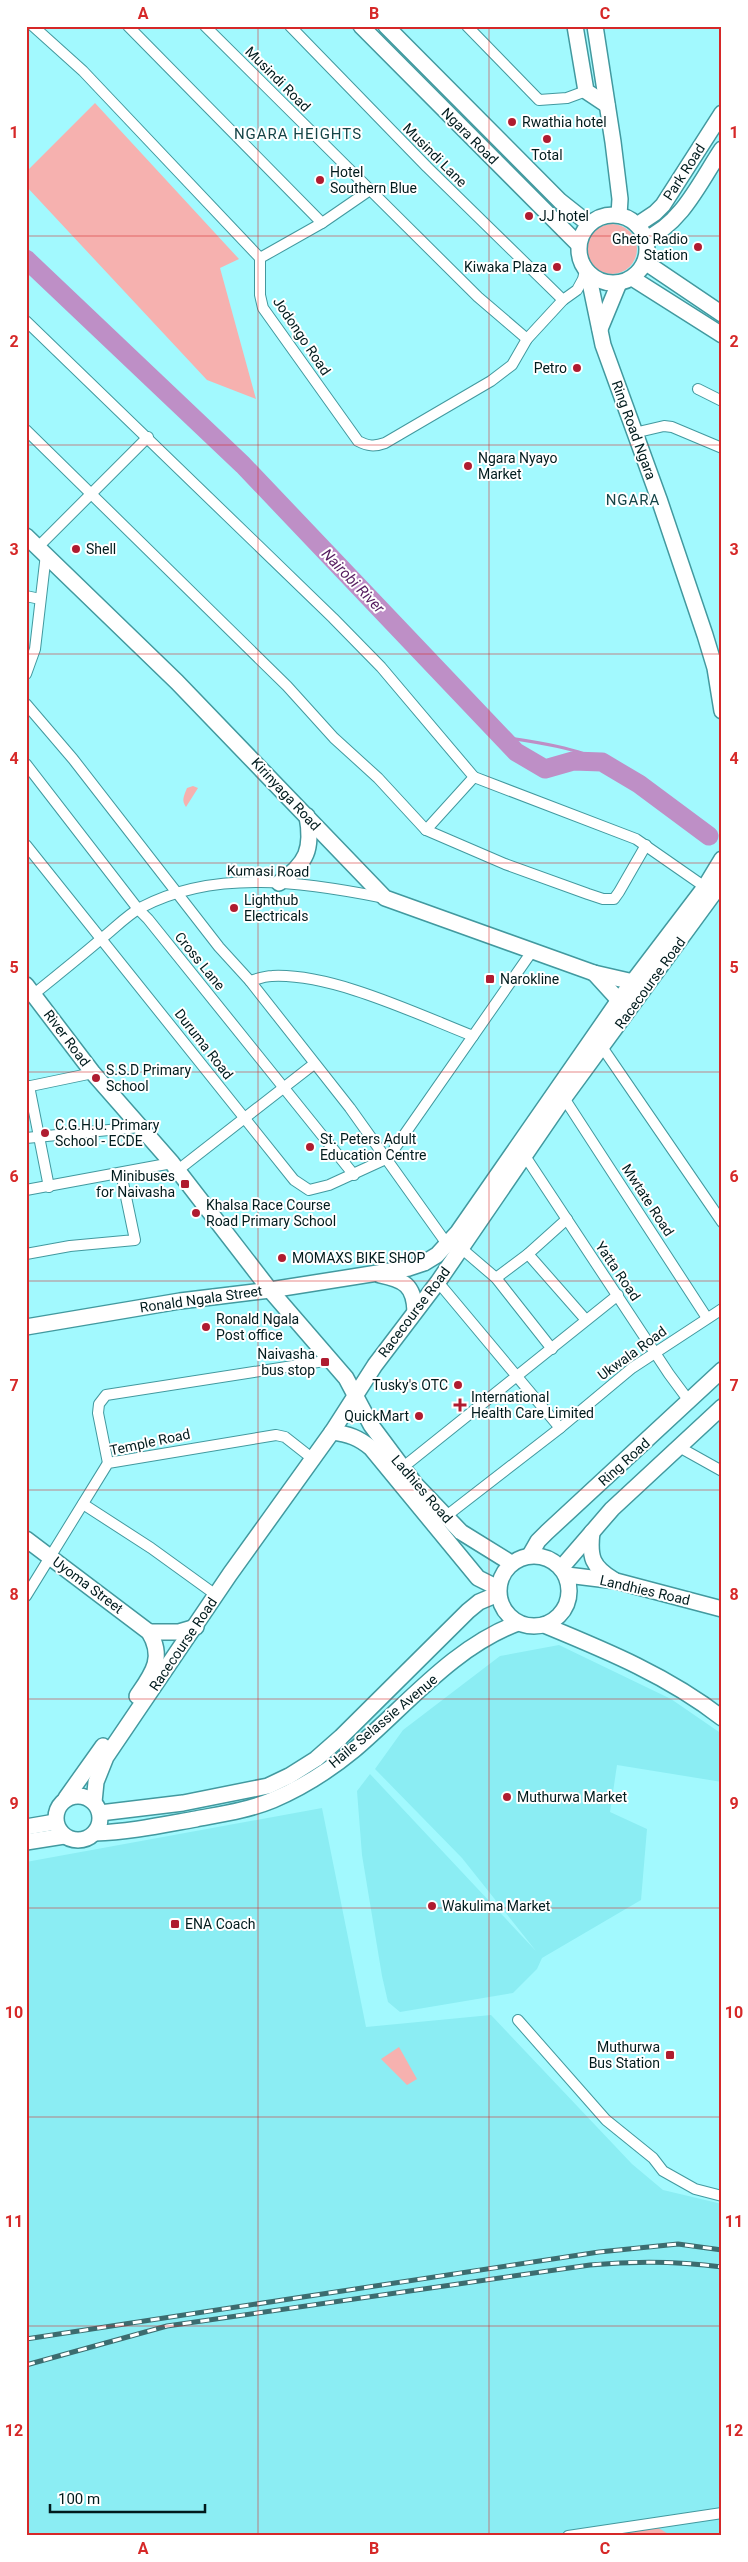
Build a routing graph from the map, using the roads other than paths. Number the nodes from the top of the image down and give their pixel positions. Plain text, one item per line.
1 (33, 26) edge
2 (128, 26) edge
3 (205, 26) edge
4 (290, 26) edge
5 (361, 26) edge
6 (386, 26) edge
7 (466, 26) edge
8 (575, 26) edge
9 (595, 26) edge
10 (586, 91) junction
11 (607, 105) junction
12 (722, 113) edge
13 (722, 149) edge
14 (370, 190) junction
15 (619, 216) junction
16 (322, 223) junction
17 (589, 224) junction
18 (637, 225) junction
19 (646, 239) junction
20 (578, 244) junction
21 (260, 258) junction
22 (645, 262) junction
23 (586, 271) junction
24 (626, 280) junction
25 (578, 288) junction
26 (563, 300) junction
27 (594, 300) junction
28 (722, 314) edge
29 (26, 320) edge
30 (600, 329) junction
31 (722, 335) edge
32 (526, 338) junction
33 (698, 389) dead end
34 (722, 401) edge
35 (26, 430) edge
36 (634, 434) junction
37 (148, 437) junction
38 (722, 448) edge
39 (91, 494) junction
40 (26, 536) edge
41 (42, 550) junction
42 (26, 596) edge
43 (40, 599) junction
44 (26, 674) edge
45 (26, 704) edge
46 (721, 704) edge
47 (26, 764) edge
48 (474, 777) junction
49 (306, 816) junction
50 (426, 830) junction
51 (26, 845) edge
52 (646, 845) junction
53 (722, 859) edge
54 (722, 882) edge
55 (279, 883) junction
56 (705, 886) junction
57 (178, 893) junction
58 (385, 898) junction
59 (138, 909) junction
60 (102, 939) junction
61 (533, 950) junction
62 (594, 973) junction
63 (250, 981) junction
64 (632, 982) junction
65 (648, 985) junction
66 (30, 989) edge
67 (624, 1006) junction
68 (473, 1036) junction
69 (602, 1047) junction
70 (314, 1064) junction
71 (93, 1073) junction
72 (27, 1086) edge
73 (283, 1087) junction
74 (564, 1098) junction
75 (244, 1117) junction
76 (140, 1126) junction
77 (40, 1135) junction
78 (26, 1138) edge
79 (525, 1156) junction
80 (388, 1158) junction
81 (175, 1167) junction
82 (121, 1173) junction
83 (354, 1175) junction
84 (49, 1187) junction
85 (26, 1190) edge
86 (567, 1219) junction
87 (722, 1222) edge
88 (454, 1246) junction
89 (26, 1254) edge
90 (528, 1254) junction
91 (424, 1263) joint
92 (376, 1274) junction
93 (496, 1278) junction
94 (438, 1282) junction
95 (270, 1290) junction
96 (618, 1295) junction
97 (722, 1308) edge
98 (415, 1311) junction
99 (707, 1318) junction
100 (586, 1320) junction
101 (26, 1327) edge
102 (552, 1349) junction
103 (655, 1351) junction
104 (331, 1360) junction
105 (722, 1370) edge
106 (518, 1377) junction
107 (355, 1394) junction
108 (689, 1401) junction
109 (722, 1407) edge
110 (560, 1428) junction
111 (332, 1432) junction
112 (679, 1447) junction
113 (313, 1459) junction
114 (108, 1463) junction
115 (402, 1468) junction
116 (722, 1471) edge
117 (83, 1504) junction
118 (445, 1517) junction
119 (592, 1532) junction
120 (26, 1538) edge
121 (530, 1556) junction
122 (51, 1557) junction
123 (511, 1563) junction
124 (564, 1571) junction
125 (616, 1581) junction
126 (498, 1591) junction
127 (216, 1595) junction
128 (26, 1596) edge
129 (722, 1609) edge
130 (518, 1622) junction
131 (544, 1625) junction
132 (196, 1627) junction
133 (150, 1632) junction
134 (722, 1718) edge
135 (66, 1798) junction
136 (97, 1808) junction
137 (55, 1822) junction
138 (26, 1827) edge
139 (95, 1833) junction
140 (64, 1836) junction
141 (26, 1842) edge
142 (518, 2020) dead end
143 (722, 2196) edge
144 (722, 2513) edge
145 (568, 2536) edge

1 - 21 street
2 - 16 street
3 - 14 street, Musindi Road
4 - 26 street, Musindi Lane
5 - 20 main road, Ngara Road
6 - 17 main road, Ngara Road
7 - 10 street
8 - 10 main road
9 - 11 main road
10 - 11 main road
11 - 15 main road
12 - 18 main road, Park Road
13 - 19 main road, Park Road
14 - 16 street
14 - 32 street, Musindi Road
15 - 17 main road
15 - 18 main road
16 - 21 street
17 - 20 main road
18 - 19 main road
19 - 22 main road
20 - 23 main road
21 - 32 street, Jodongo Road
22 - 24 main road
22 - 28 main road
23 - 24 main road
23 - 25 street
23 - 27 main road, Ring Road Ngara
24 - 30 main road
24 - 31 main road
25 - 26 street, Jodongo Road
25 - 27 street
26 - 32 street, Jodongo Road
27 - 30 main road, Ring Road Ngara
29 - 37 street
30 - 36 main road, Ring Road Ngara
33 - 34 street
35 - 39 street
36 - 38 street
36 - 46 main road, Ring Road Ngara
37 - 39 street
37 - 48 street
39 - 41 street
39 - 50 street
40 - 41 main road, Kirinyaga Road
41 - 43 street
41 - 49 main road, Kirinyaga Road
42 - 43 street
43 - 44 street
45 - 57 street
47 - 59 street, Cross Lane
48 - 50 street
48 - 52 street
49 - 55 main road
49 - 58 main road, Kirinyaga Road
50 - 52 street
51 - 60 street, Duruma Road
52 - 56 street
53 - 56 main road, Racecourse Road
54 - 65 main road, Racecourse Road
55 - 57 street, Kumasi Road
55 - 58 street, Kumasi Road
56 - 64 main road, Racecourse Road
57 - 59 street, Kumasi Road
57 - 63 street
58 - 61 main road, Kirinyaga Road
59 - 60 street, Kumasi Road
59 - 73 street, Cross Lane
60 - 66 street, Kumasi Road
60 - 75 street, Duruma Road
61 - 62 main road, Kirinyaga Road
61 - 68 street
62 - 64 main road, Kirinyaga Road
62 - 67 main road
63 - 68 street
63 - 70 street
64 - 65 main road, Kirinyaga Road
64 - 67 main road, Racecourse Road
65 - 67 main road, Racecourse Road
66 - 71 main road, River Road
67 - 69 main road, Racecourse Road
67 - 88 main road, Racecourse Road
68 - 80 street
69 - 74 main road, Racecourse Road
69 - 87 street
70 - 73 street
70 - 80 street
71 - 72 street
71 - 76 main road, River Road
72 - 77 street
73 - 75 street
73 - 83 street, Cross Lane
74 - 79 main road, Racecourse Road
74 - 99 street, Mwtate Road
75 - 81 street
75 - 83 street, Duruma Road
76 - 77 street
76 - 81 main road, River Road
77 - 78 street
77 - 84 street
79 - 86 street, Yatta Road
79 - 88 main road, Racecourse Road
80 - 83 street, Duruma Road
80 - 88 street
81 - 82 street
81 - 95 main road, River Road
82 - 84 street
82 - 89 street
84 - 85 street
86 - 90 street
86 - 96 street, Yatta Road
88 - 91 main road, Racecourse Road
88 - 93 street
88 - 94 main road, Racecourse Road
90 - 93 street
90 - 100 street
91 - 92 main road, Ronald Ngala Street
92 - 95 main road, Ronald Ngala Street
92 - 98 main road, Ronald Ngala Street
93 - 102 street
94 - 98 main road, Racecourse Road
94 - 106 street
95 - 101 main road, Ronald Ngala Street
95 - 104 main road, River Road
96 - 100 street
96 - 103 street, Yatta Road
97 - 99 street, Ukwala Road
98 - 107 main road, Racecourse Road
99 - 103 street, Ukwala Road
100 - 102 street
102 - 106 street
103 - 108 street, Yatta Road
103 - 110 street, Ukwala Road
104 - 107 main road, River Road
104 - 114 street
105 - 108 main road, Ring Road
106 - 110 street
106 - 115 street
107 - 111 main road, Racecourse Road
107 - 115 main road, Ladhies Road
108 - 121 main road, Ring Road
109 - 112 main road, Ring Road
110 - 118 street, Ukwala Road
111 - 113 main road, Racecourse Road
111 - 126 main road, Ladhies Road
112 - 116 street
112 - 119 main road, Ring Road
113 - 114 street, Temple Road
113 - 127 main road, Racecourse Road
114 - 117 street, Temple Road
115 - 118 main road, Ladhies Road
117 - 122 street, Temple Road
117 - 127 street
118 - 123 main road, Ladhies Road
119 - 124 main road, Ring Road
119 - 125 main road
120 - 122 main road, Uyoma Street
121 - 123 main road
121 - 124 main road
122 - 128 street, Temple Road
122 - 133 main road, Uyoma Street
123 - 126 main road
124 - 125 main road, Landhies Road
124 - 131 main road
125 - 129 main road, Landhies Road
126 - 130 main road
126 - 136 main road, Haile Selassie Avenue
127 - 132 main road, Racecourse Road
130 - 131 main road
130 - 139 main road, Haile Selassie Avenue
131 - 134 main road
132 - 133 main road
132 - 136 main road, Racecourse Road
133 - 135 main road
135 - 136 main road, Haile Selassie Avenue
135 - 137 main road
136 - 139 main road
137 - 138 main road
137 - 140 main road
139 - 140 main road, Haile Selassie Avenue
140 - 141 main road, Haile Selassie Avenue
142 - 143 street
144 - 145 street

